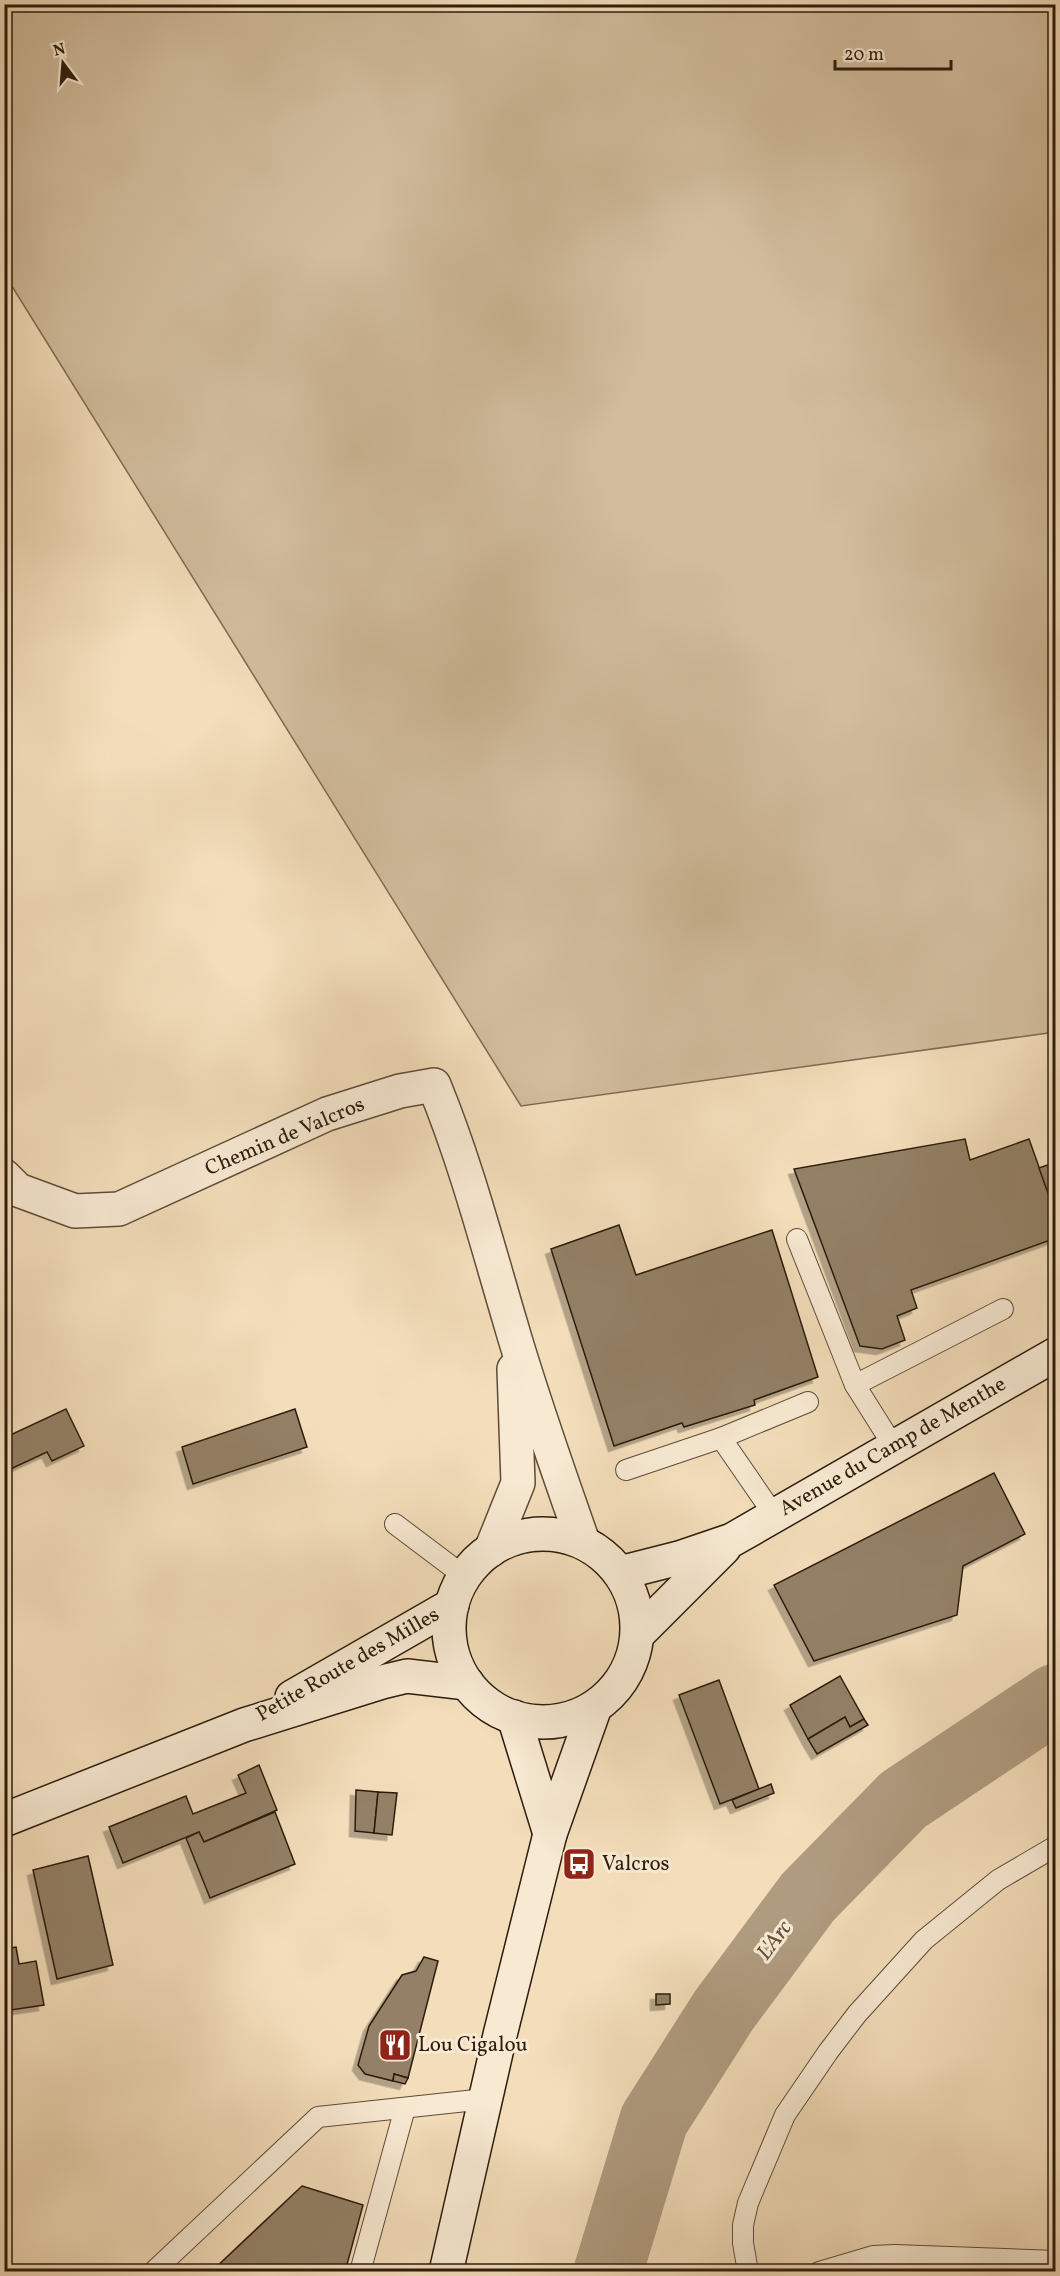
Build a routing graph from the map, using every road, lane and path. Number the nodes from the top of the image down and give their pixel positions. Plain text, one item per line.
1 (4, 1176) edge
2 (797, 1239) dead end
3 (1003, 1309) dead end
4 (512, 1328) junction
5 (1056, 1354) edge
6 (855, 1385) junction
7 (808, 1402) dead end
8 (721, 1438) junction
9 (894, 1447) junction
10 (626, 1470) dead end
11 (774, 1515) junction
12 (395, 1524) dead end
13 (732, 1540) junction
14 (583, 1542) junction
15 (491, 1550) junction
16 (620, 1573) junction
17 (465, 1576) junction
18 (452, 1605) junction
19 (638, 1634) junction
20 (467, 1683) junction
21 (595, 1707) junction
22 (514, 1718) junction
23 (244, 1725) junction
24 (4, 1820) edge
25 (550, 1834) junction
26 (1056, 1846) edge
27 (485, 2099) junction
28 (405, 2108) junction
29 (1056, 2262) edge
30 (153, 2271) edge
31 (360, 2271) edge
32 (446, 2271) edge
33 (748, 2271) edge
34 (819, 2271) edge

1 - 4 main road, Chemin de Valcros
2 - 6 lane
3 - 6 lane
4 - 14 main road, Chemin de Valcros
4 - 15 main road, Chemin de Valcros
5 - 9 main road, Avenue du Camp de Menthe
6 - 9 lane
7 - 8 lane
8 - 10 lane
8 - 11 lane
9 - 11 main road, Avenue du Camp de Menthe
11 - 13 main road, Avenue du Camp de Menthe
12 - 17 lane
13 - 16 main road, Avenue du Camp de Menthe
13 - 19 main road, Avenue du Camp de Menthe
14 - 15 main road
14 - 16 main road
15 - 17 main road
16 - 19 main road
17 - 18 main road
18 - 20 main road
18 - 23 main road, Petite Route des Milles
19 - 21 main road
20 - 22 main road
20 - 23 main road, Petite Route des Milles
21 - 22 main road
21 - 25 main road
22 - 25 main road
23 - 24 main road, Petite Route des Milles
25 - 27 main road
26 - 33 lane
27 - 28 lane
27 - 32 main road
28 - 30 lane
28 - 31 lane
29 - 34 lane

